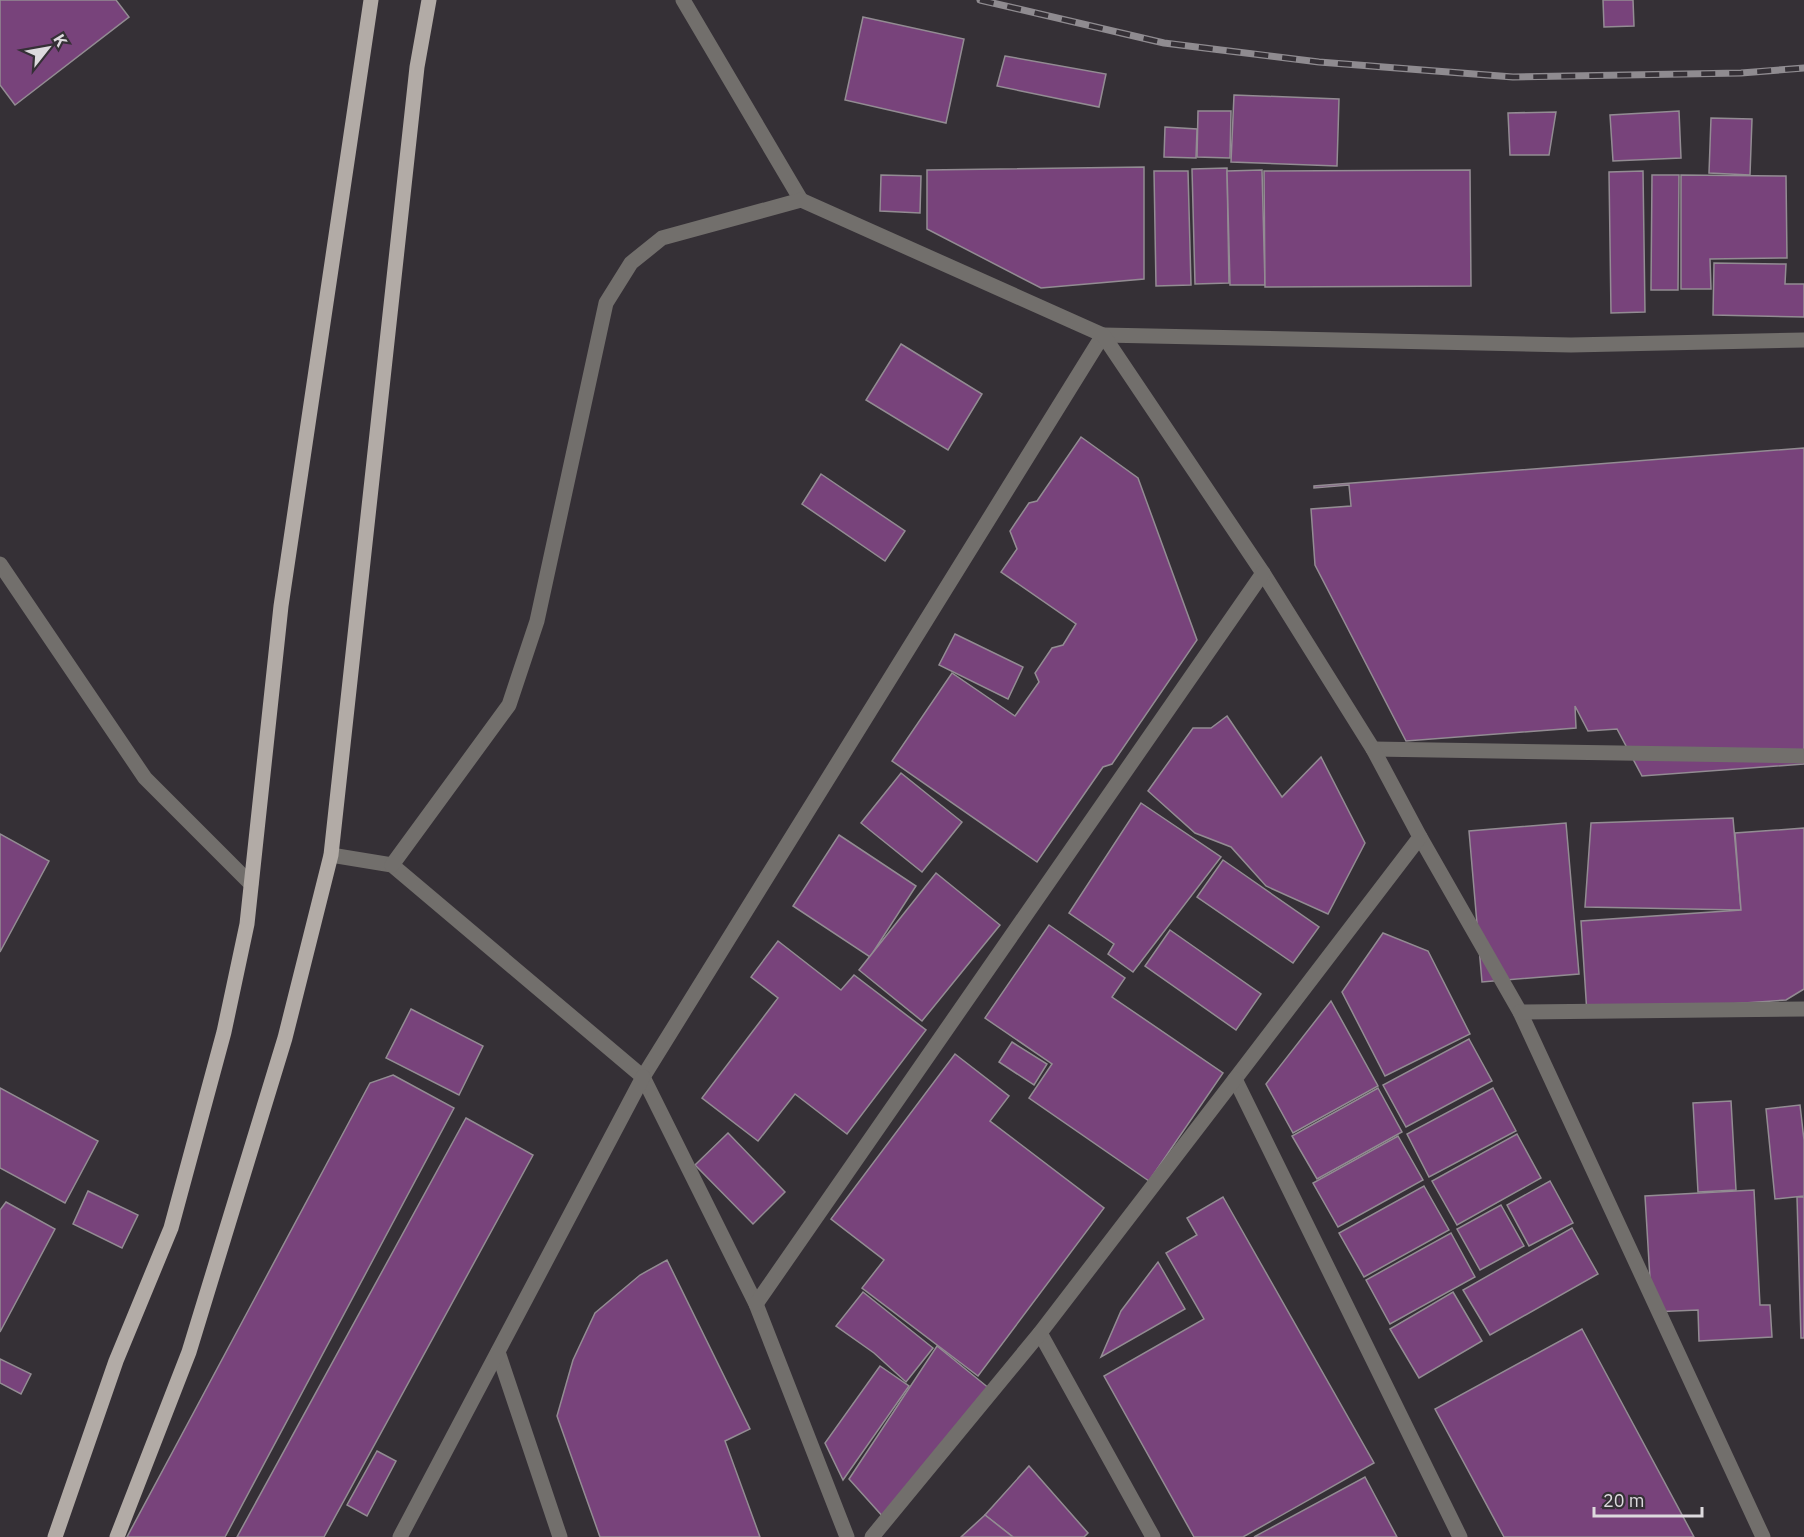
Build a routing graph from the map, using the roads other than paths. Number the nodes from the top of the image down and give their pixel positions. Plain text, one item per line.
1 (370, 0) edge
2 (429, 0) edge
3 (683, 0) edge
4 (801, 200) junction
5 (1103, 336) junction
6 (1804, 340) edge
7 (0, 564) edge
8 (1263, 573) junction
9 (1373, 749) junction
10 (1804, 756) edge
11 (1420, 837) junction
12 (330, 855) junction
13 (392, 865) junction
14 (250, 884) junction
15 (1804, 1009) edge
16 (1520, 1012) junction
17 (643, 1077) junction
18 (1235, 1079) junction
19 (756, 1304) junction
20 (1040, 1333) junction
21 (498, 1352) junction
22 (55, 1537) edge
23 (117, 1537) edge
24 (400, 1537) edge
25 (560, 1537) edge
26 (846, 1537) edge
27 (872, 1537) edge
28 (1153, 1537) edge
29 (1460, 1537) edge
30 (1763, 1537) edge

1 - 14 main road
2 - 12 main road
3 - 4 street
4 - 5 street
4 - 13 street
5 - 6 street
5 - 8 street
5 - 17 street
7 - 14 street
8 - 9 street
8 - 19 street
9 - 10 street
9 - 11 street
11 - 16 street
11 - 18 street
12 - 13 street
12 - 23 main road
13 - 17 street
14 - 22 main road
15 - 16 street
16 - 30 street
17 - 19 street
17 - 21 street
18 - 20 street
18 - 29 street
19 - 26 street
20 - 27 street
20 - 28 street
21 - 24 street
21 - 25 street

